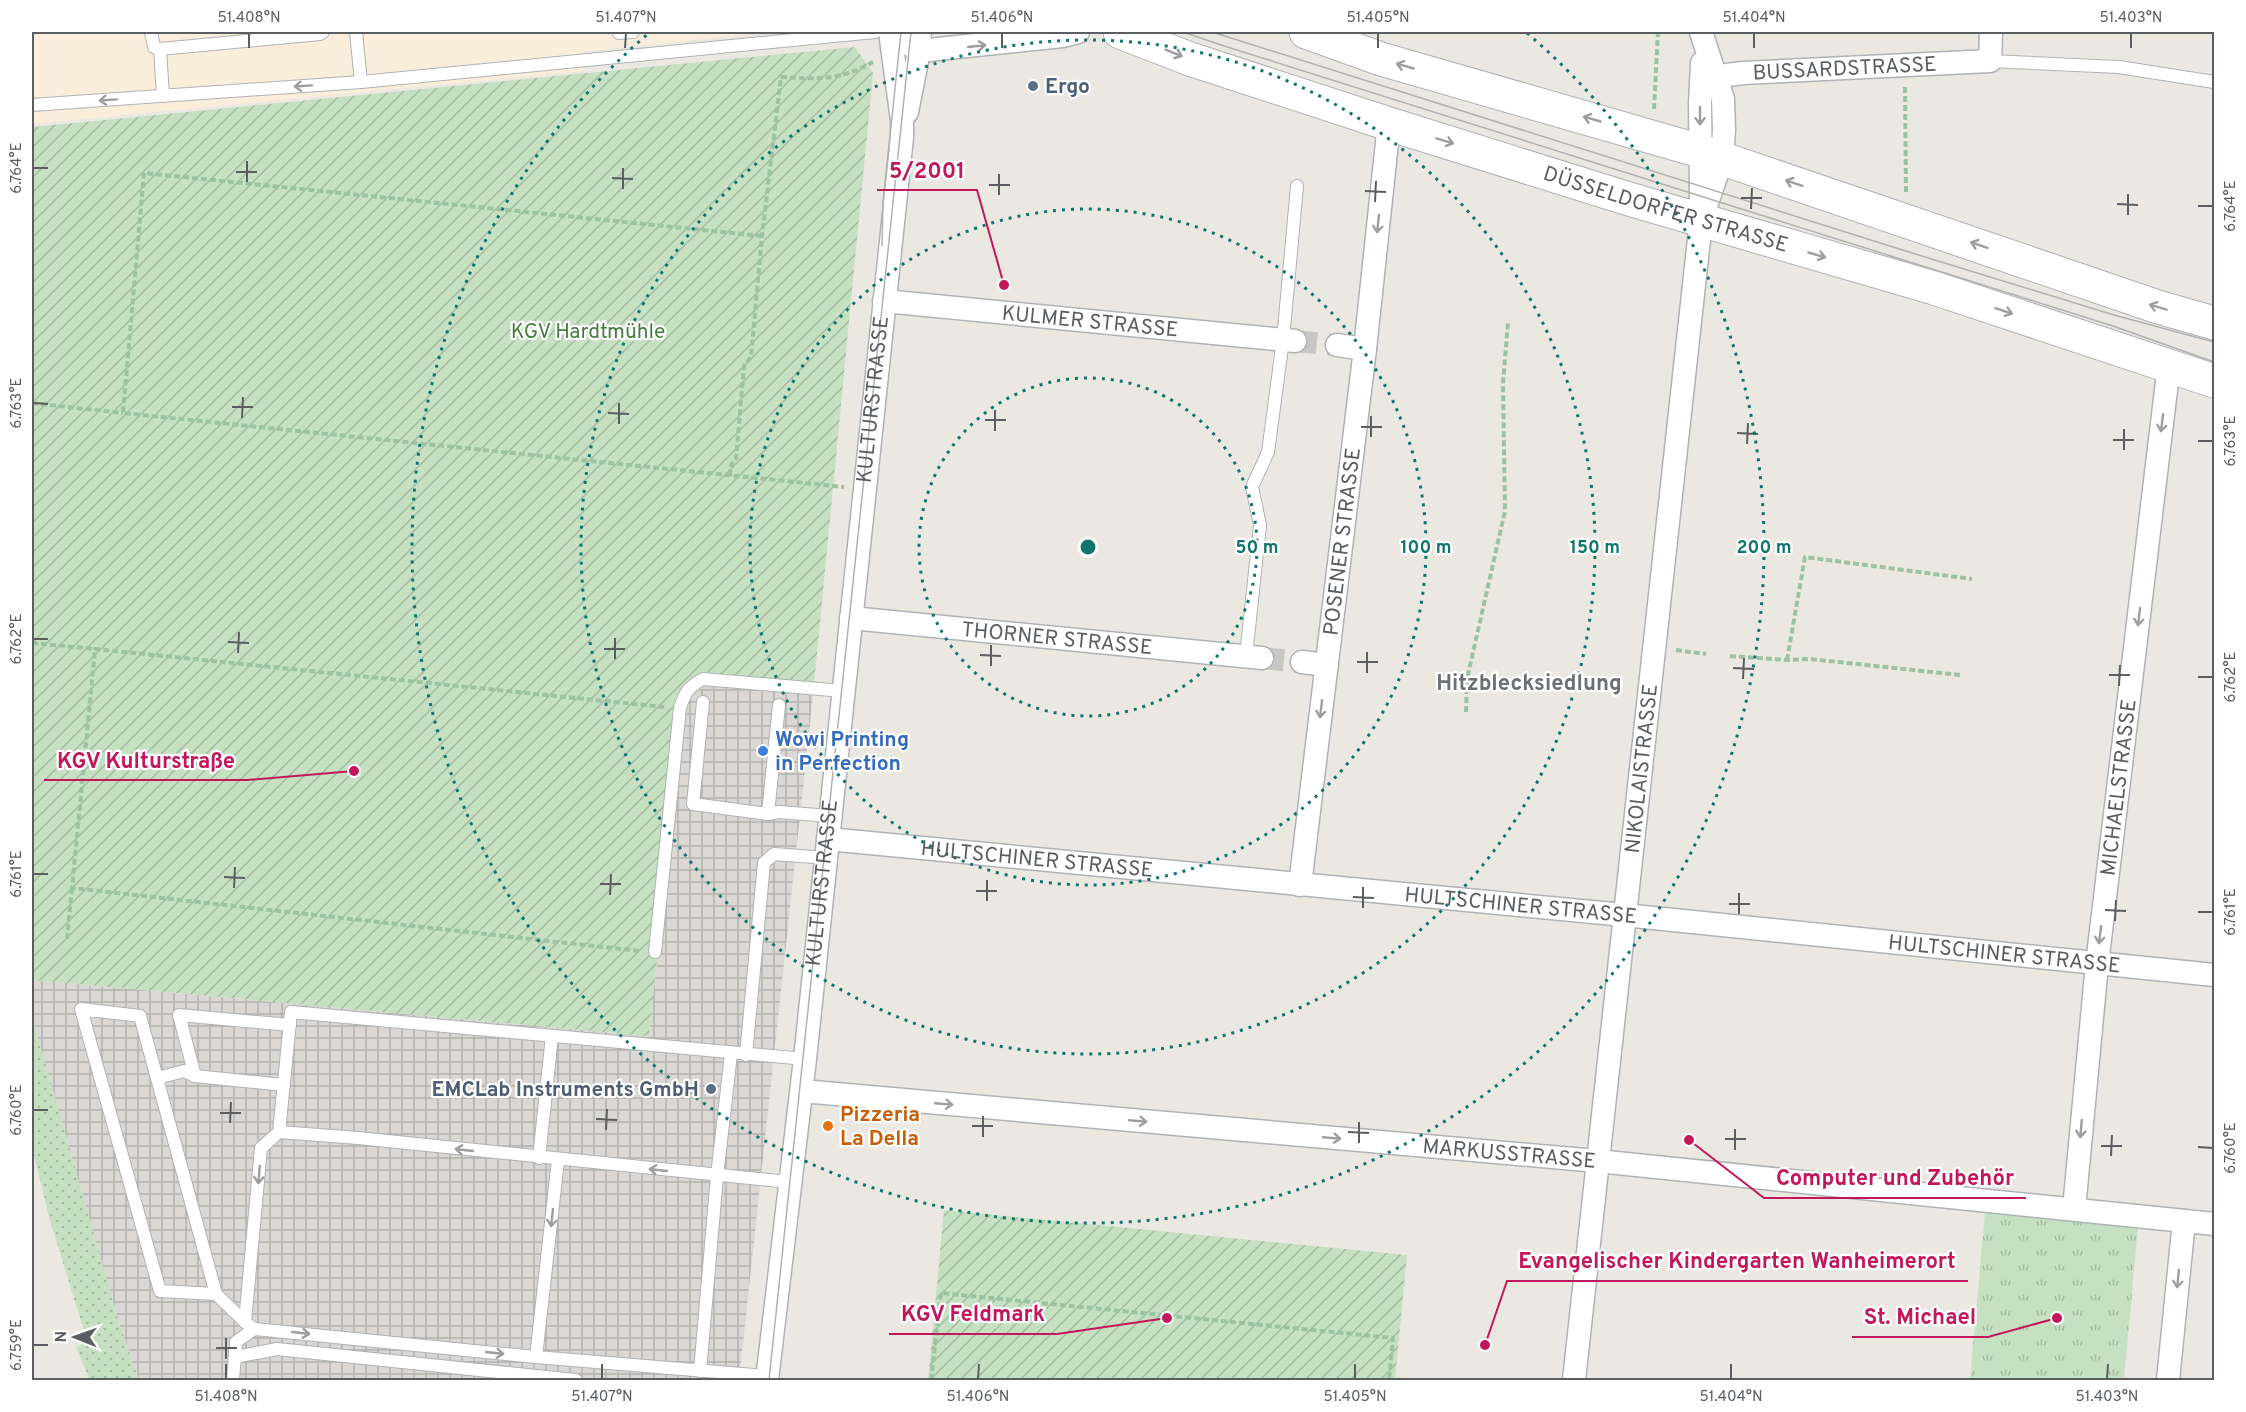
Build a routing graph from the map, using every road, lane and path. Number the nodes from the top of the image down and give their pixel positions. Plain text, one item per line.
1 (151, 32) edge
2 (322, 32) edge
3 (356, 32) edge
4 (633, 32) edge
5 (875, 32) edge
6 (1078, 32) edge
7 (1120, 32) edge
8 (1306, 32) edge
9 (1658, 32) edge
10 (1991, 32) edge
11 (619, 33) edge
12 (1702, 36) edge
13 (892, 38) edge
14 (918, 38) edge
15 (160, 49) junction
16 (1990, 62) junction
17 (1904, 65) junction
18 (1709, 77) junction
19 (361, 82) junction
20 (2214, 82) edge
21 (163, 96) junction
22 (32, 105) edge
23 (1653, 110) dead end
24 (1389, 124) junction
25 (902, 128) junction
26 (1711, 155) junction
27 (1297, 186) dead end
28 (1701, 221) junction
29 (1906, 221) junction
30 (762, 236) junction
31 (884, 301) junction
32 (1508, 323) dead end
33 (2214, 323) edge
34 (1289, 340) junction
35 (1337, 345) tunnel mouth
36 (1365, 348) junction
37 (2169, 365) junction
38 (2214, 381) edge
39 (32, 403) edge
40 (123, 413) junction
41 (730, 476) junction
42 (866, 490) junction
43 (1971, 579) dead end
44 (851, 618) junction
45 (32, 643) edge
46 (1654, 648) junction
47 (95, 650) junction
48 (1706, 654) dead end
49 (1730, 656) dead end
50 (1254, 657) joint
51 (1787, 660) junction
52 (1302, 662) tunnel mouth
53 (1327, 665) junction
54 (1960, 675) dead end
55 (843, 691) junction
56 (703, 702) dead end
57 (779, 705) dead end
58 (680, 708) junction
59 (1466, 712) dead end
60 (768, 814) junction
61 (830, 816) junction
62 (827, 849) junction
63 (1300, 885) junction
64 (72, 888) junction
65 (1624, 915) junction
66 (67, 939) dead end
67 (655, 952) joint
68 (2097, 964) junction
69 (2214, 975) edge
70 (290, 1024) junction
71 (552, 1036) junction
72 (731, 1054) junction
73 (746, 1055) junction
74 (805, 1059) junction
75 (195, 1076) junction
76 (157, 1078) junction
77 (284, 1085) junction
78 (802, 1091) junction
79 (279, 1132) junction
80 (538, 1158) junction
81 (558, 1160) junction
82 (1597, 1161) junction
83 (717, 1176) junction
84 (789, 1182) junction
85 (2074, 1209) junction
86 (2184, 1221) junction
87 (2214, 1224) edge
88 (216, 1294) junction
89 (250, 1325) junction
90 (235, 1357) junction
91 (536, 1357) junction
92 (700, 1371) junction
93 (767, 1378) edge
94 (233, 1380) edge
95 (576, 1380) edge
96 (931, 1380) edge
97 (1389, 1380) edge
98 (1574, 1380) edge
99 (2168, 1380) edge

1 - 15 lane
2 - 15 lane
3 - 19 lane
4 - 11 lane
5 - 19 lane
14 -> 6 street
7 -> 24 main road, DÜSSELDORFER STRASSE
26 -> 8 main road
9 - 23 path
10 - 16 street
12 - 18 street, NIKOLAISTRASSE
13 - 14 street
13 - 25 street, KULTURSTRASSE
13 - 30 path
14 - 25 street, KULTURSTRASSE
15 - 21 lane
16 - 17 street, BUSSARDSTRASSE
16 - 20 lane, BUSSARDSTRASSE
17 - 18 street, BUSSARDSTRASSE
17 - 29 path
18 - 26 street, NIKOLAISTRASSE
19 -> 21 lane
21 -> 22 lane
24 -> 28 main road, DÜSSELDORFER STRASSE
24 -> 36 street, POSENER STRASSE
25 - 31 street, KULTURSTRASSE
26 - 28 street, NIKOLAISTRASSE
29 -> 26 main road
27 - 34 lane
28 -> 37 main road, DÜSSELDORFER STRASSE
28 - 46 street, NIKOLAISTRASSE
33 -> 29 main road
30 - 40 path
30 - 41 path
31 - 34 street, KULMER STRASSE
31 - 42 street, KULTURSTRASSE
32 - 59 path
34 - 50 lane
35 - 36 street
36 - 53 street, POSENER STRASSE
37 - 38 main road, DÜSSELDORFER STRASSE
37 -> 68 street, MICHAELSTRASSE
39 - 40 path
40 - 41 path
41 - 42 path
42 - 44 street, KULTURSTRASSE
43 - 51 path
44 - 50 street, THORNER STRASSE
44 - 55 street, KULTURSTRASSE
45 - 47 path
46 - 48 path
46 - 65 street, NIKOLAISTRASSE
47 - 58 path
47 - 64 path
49 - 51 path
51 - 54 path
52 - 53 street
53 -> 63 street, POSENER STRASSE
55 - 58 lane
55 - 61 street, KULTURSTRASSE
56 - 60 lane
57 - 60 lane
58 - 67 lane
60 - 61 lane
61 - 62 street, KULTURSTRASSE
62 - 63 street, HULTSCHINER STRASSE
62 - 73 lane
62 - 74 street, KULTURSTRASSE
63 - 65 street, HULTSCHINER STRASSE
64 - 66 path
64 - 67 path
65 - 68 street, HULTSCHINER STRASSE
65 - 82 street, NIKOLAISTRASSE
68 - 69 street, HULTSCHINER STRASSE
68 -> 85 street, MICHAELSTRASSE
70 - 71 lane
70 - 75 lane
70 - 77 lane
71 - 72 lane
71 - 80 lane
72 - 73 lane
72 - 83 lane
73 - 74 lane
74 - 78 street, KULTURSTRASSE
75 - 76 lane
75 - 77 lane
76 - 88 lane
76 - 88 lane
77 - 79 lane
78 -> 82 street, MARKUSSTRASSE
78 - 84 street, KULTURSTRASSE
80 -> 79 lane
79 -> 89 lane
80 - 81 lane
83 -> 81 lane
81 -> 91 lane
82 - 85 street, MARKUSSTRASSE
82 - 98 street, NIKOLAISTRASSE
83 - 84 lane
83 - 92 lane
84 - 93 street, KULTURSTRASSE
85 - 86 street, MARKUSSTRASSE
86 - 87 street, MARKUSSTRASSE
86 -> 99 street
88 - 89 lane
89 - 90 lane
89 -> 91 lane
90 - 94 lane
90 - 95 lane
91 - 92 lane
92 - 93 lane
96 - 97 path

